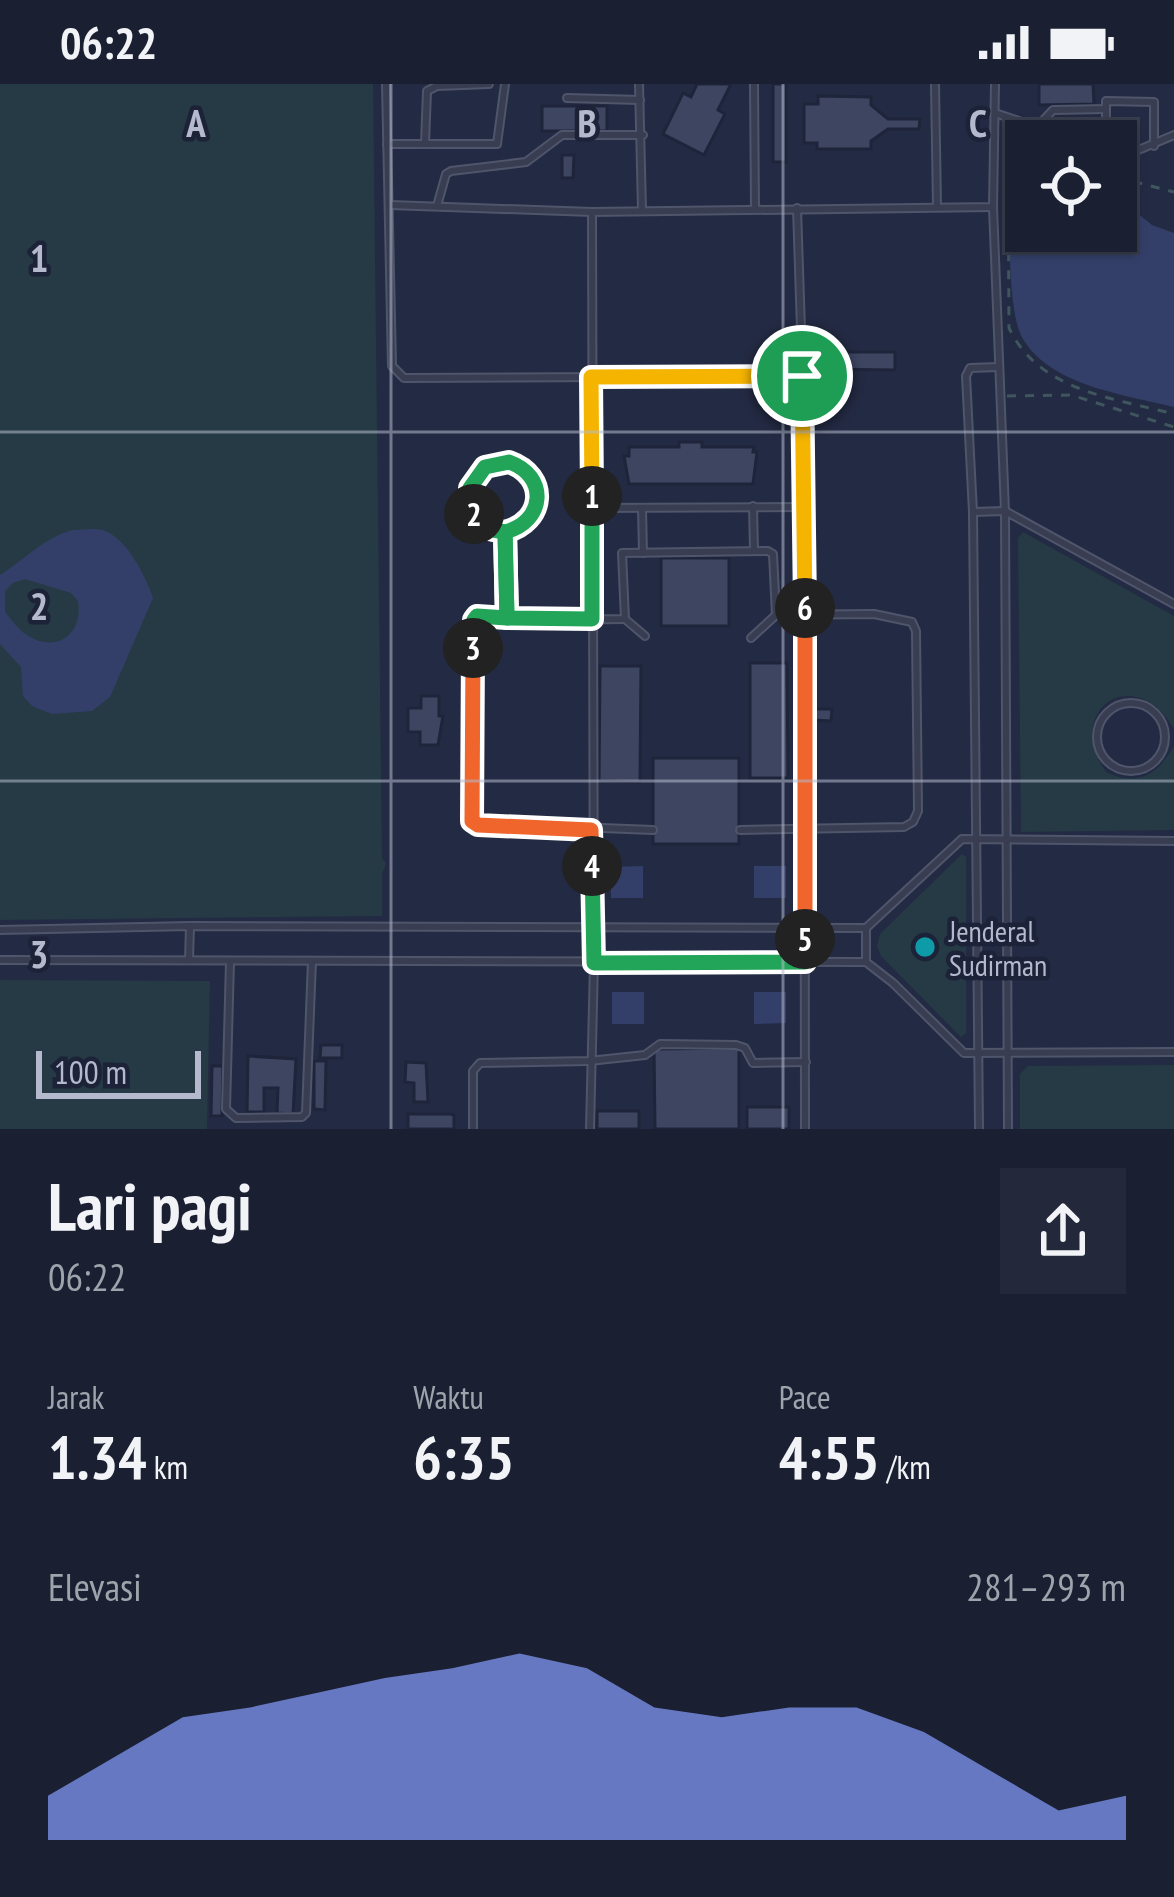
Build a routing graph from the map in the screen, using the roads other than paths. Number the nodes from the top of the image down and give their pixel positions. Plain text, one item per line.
1 (386, 84) edge
2 (489, 84) edge
3 (506, 84) edge
4 (639, 84) edge
5 (754, 84) edge
6 (935, 84) edge
7 (995, 84) edge
8 (567, 98) dead end
9 (640, 100) junction
10 (1106, 109) junction
11 (995, 113) junction
12 (1014, 120) edge
13 (1044, 120) edge
14 (1106, 120) edge
15 (643, 134) junction
16 (1174, 135) edge
17 (425, 144) junction
18 (387, 145) junction
19 (1154, 146) junction
20 (1137, 151) edge
21 (390, 205) junction
22 (437, 206) junction
23 (938, 207) junction
24 (993, 207) junction
25 (755, 208) junction
26 (797, 208) junction
27 (642, 210) junction
28 (592, 212) junction
29 (998, 367) junction
30 (802, 376) junction
31 (591, 377) junction
32 (753, 506) junction
33 (804, 506) junction
34 (592, 508) junction
35 (642, 508) junction
36 (1005, 511) junction
37 (974, 512) junction
38 (505, 532) junction
39 (754, 550) junction
40 (643, 553) junction
41 (1174, 604) edge
42 (776, 615) junction
43 (805, 615) junction
44 (507, 618) junction
45 (592, 619) junction
46 (625, 619) junction
47 (646, 636) dead end
48 (751, 638) dead end
49 (1170, 738) edge
50 (591, 830) junction
51 (653, 830) dead end
52 (740, 830) dead end
53 (806, 830) junction
54 (977, 838) junction
55 (1008, 839) junction
56 (1174, 841) edge
57 (190, 926) junction
58 (866, 928) junction
59 (805, 929) junction
60 (0, 930) edge
61 (592, 930) junction
62 (0, 960) edge
63 (189, 960) junction
64 (230, 961) junction
65 (312, 961) junction
66 (805, 962) junction
67 (866, 962) junction
68 (594, 963) junction
69 (1008, 1052) junction
70 (1174, 1052) edge
71 (980, 1053) junction
72 (589, 1061) junction
73 (806, 1062) junction
74 (473, 1129) edge
75 (590, 1129) edge
76 (806, 1129) edge
77 (979, 1129) edge
78 (1008, 1129) edge

1 - 18 lane
2 - 17 lane
3 - 17 lane
4 - 9 lane
5 - 25 lane
6 - 23 lane
7 - 11 lane
8 - 9 lane
9 - 15 lane
10 - 13 lane
10 - 14 lane
10 - 19 lane
11 - 12 lane
11 - 24 lane
15 - 22 lane
15 - 27 lane
16 - 19 lane
17 - 18 lane
18 - 21 lane
19 - 20 lane
21 - 22 lane
21 - 31 lane
22 - 28 lane
23 - 24 lane
23 - 26 lane
24 - 29 lane
25 - 26 lane
25 - 27 lane
26 - 30 lane
27 - 28 lane
28 - 31 lane
29 - 36 lane
29 - 37 lane
30 - 31 lane
30 - 33 lane
31 - 34 lane
32 - 33 lane
32 - 35 lane
32 - 39 lane
33 - 43 lane
34 - 35 lane
34 - 45 lane
35 - 40 lane
36 - 37 lane
36 - 41 lane
36 - 55 lane
37 - 54 lane
38 - 38 lane
38 - 44 lane
39 - 40 lane
39 - 42 lane
40 - 46 lane
42 - 43 lane
42 - 48 lane
43 - 53 lane
43 - 53 lane
44 - 45 lane
44 - 50 lane
45 - 46 lane
45 - 50 lane
46 - 47 lane
49 - 49 lane
50 - 51 lane
50 - 61 lane
52 - 53 lane
53 - 59 lane
54 - 55 lane
54 - 58 lane
54 - 71 lane
55 - 56 lane
55 - 69 lane
57 - 60 lane
57 - 61 lane
57 - 63 lane
58 - 59 lane
58 - 67 lane
59 - 61 lane
59 - 66 lane
61 - 68 lane
62 - 63 lane
63 - 64 lane
64 - 65 lane
64 - 65 lane
65 - 68 lane
66 - 67 lane
66 - 68 lane
66 - 73 lane
67 - 71 lane
68 - 72 lane
69 - 70 lane
69 - 71 lane
69 - 78 lane
71 - 77 lane
72 - 73 lane
72 - 74 lane
72 - 75 lane
73 - 76 lane

